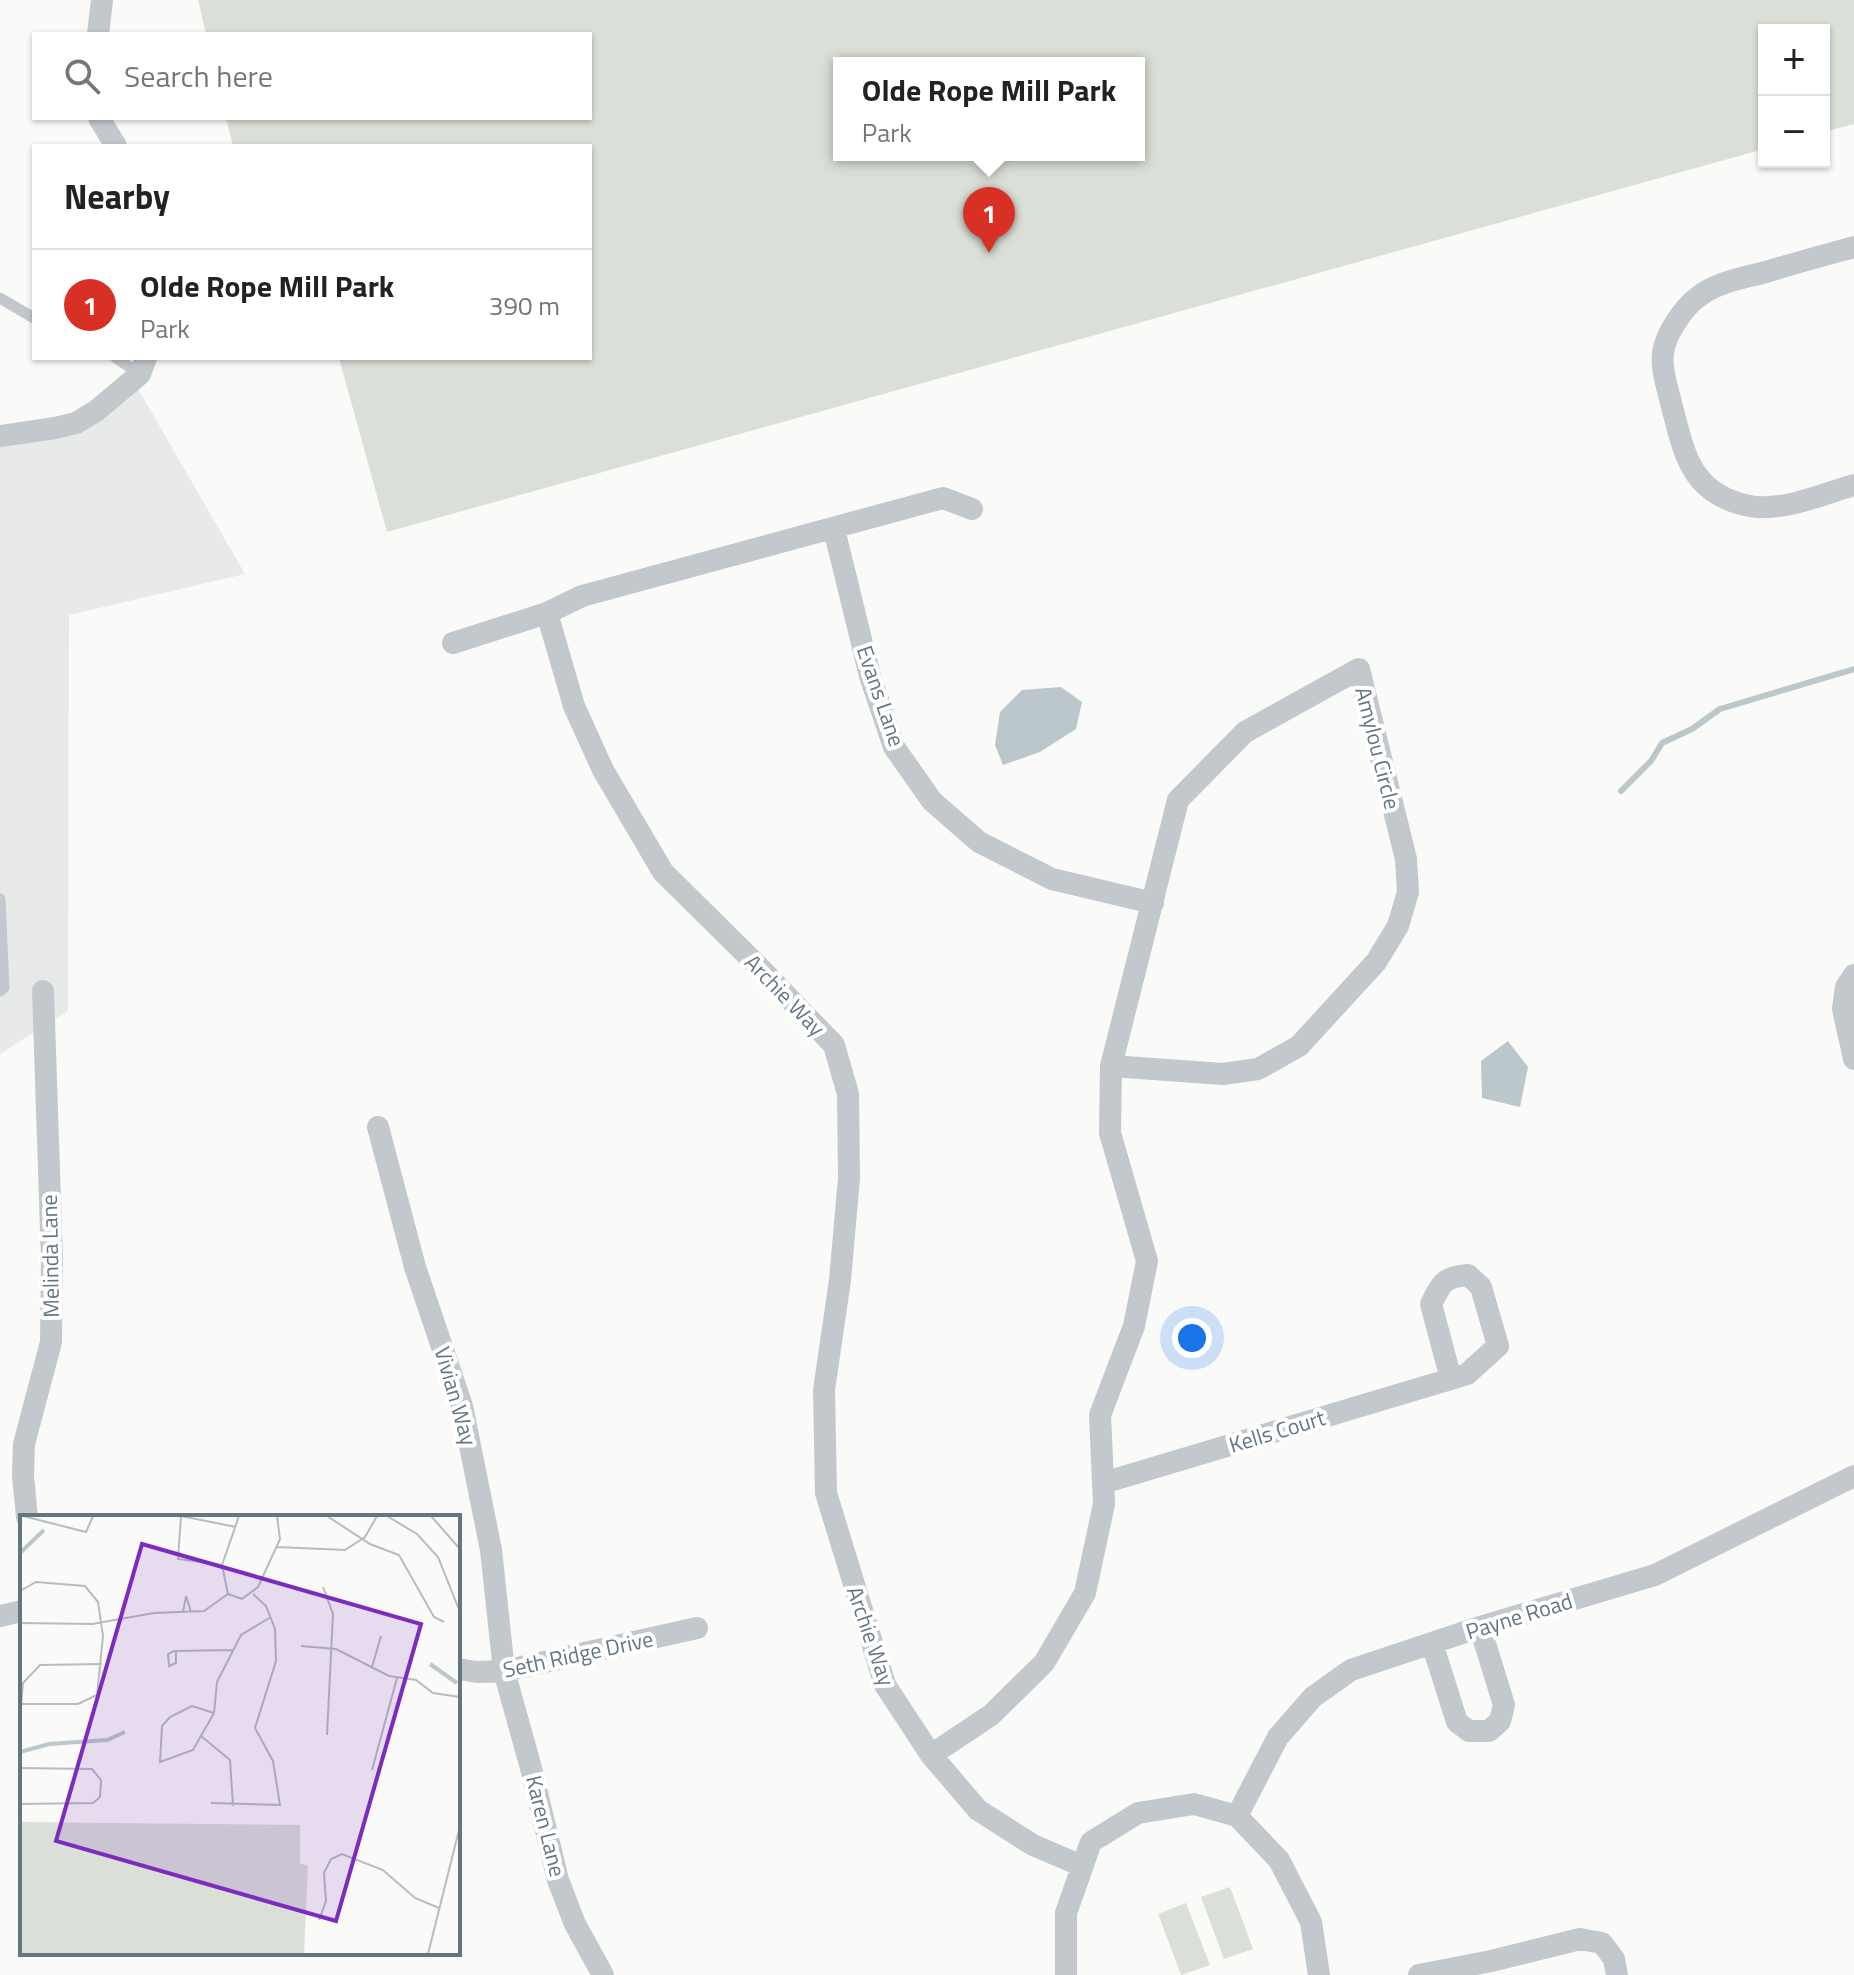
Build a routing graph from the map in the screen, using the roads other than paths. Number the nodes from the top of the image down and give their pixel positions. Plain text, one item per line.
1 (102, 0) edge
2 (98, 32) edge
3 (100, 120) edge
4 (115, 144) edge
5 (1854, 247) edge
6 (0, 298) edge
7 (32, 317) edge
8 (123, 360) edge
9 (143, 366) edge
10 (0, 436) edge
11 (1854, 485) edge
12 (972, 509) dead end
13 (834, 529) junction
14 (547, 613) junction
15 (453, 643) dead end
16 (0, 899) edge
17 (1153, 903) junction
18 (1854, 975) edge
19 (0, 991) edge
20 (43, 991) dead end
21 (1854, 1059) edge
22 (1111, 1066) junction
23 (378, 1127) dead end
24 (1451, 1379) dead end
25 (1854, 1476) edge
26 (1103, 1483) junction
27 (27, 1515) edge
28 (20, 1611) edge
29 (0, 1616) edge
30 (1480, 1627) junction
31 (697, 1628) dead end
32 (1432, 1643) junction
33 (460, 1669) edge
34 (504, 1671) junction
35 (931, 1755) junction
36 (1237, 1816) junction
37 (1082, 1866) junction
38 (603, 1975) edge
39 (1066, 1975) edge
40 (1319, 1975) edge
41 (1419, 1975) edge
42 (1617, 1975) edge

1 - 2 street
3 - 4 street
5 - 11 street
6 - 7 lane
8 - 9 lane
9 - 10 street
12 - 13 street
13 - 14 street
13 - 17 street, Evans Lane
14 - 15 street
14 - 35 street, Archie Way
16 - 19 lane
17 - 22 street, Amylou Circle
17 - 22 street, Amylou Circle
18 - 21 street
20 - 27 street, Melinda Lane
22 - 26 street, Amylou Circle
23 - 34 street, Vivian Way
24 - 26 street, Kells Court
25 - 30 street, Payne Road
26 - 35 street, Amylou Circle
28 - 29 street
30 - 32 street, Payne Road
30 - 32 street
31 - 34 street, Seth Ridge Drive
32 - 36 street, Payne Road
33 - 34 street, Seth Ridge Drive
34 - 38 street, Karen Lane
35 - 37 street, Archie Way
36 - 37 street
36 - 40 street
37 - 39 street
41 - 42 street

